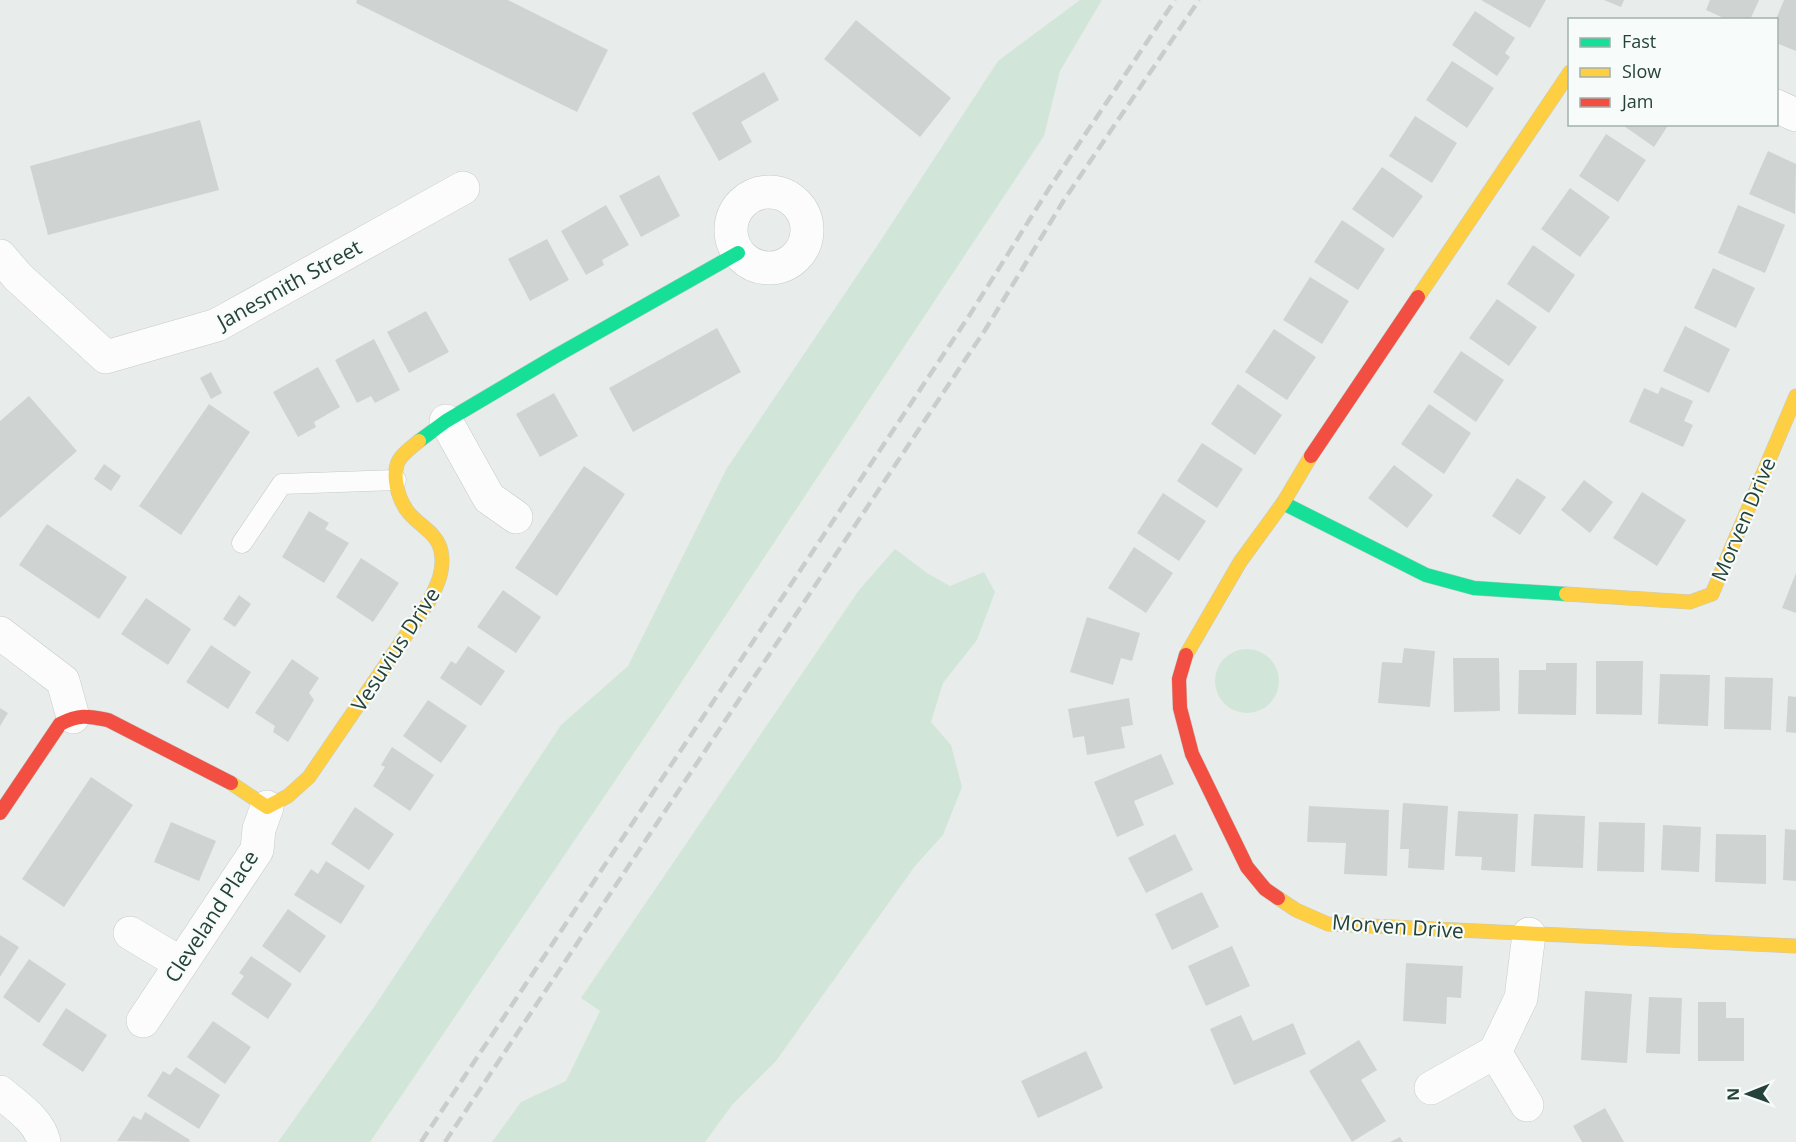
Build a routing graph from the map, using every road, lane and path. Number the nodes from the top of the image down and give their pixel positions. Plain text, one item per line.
1 (1568, 73) edge
2 (1778, 107) edge
3 (1796, 115) edge
4 (463, 188) dead end
5 (738, 253) dead end
6 (6, 276) edge
7 (1796, 396) edge
8 (446, 421) junction
9 (396, 480) junction
10 (1283, 503) junction
11 (516, 517) dead end
12 (242, 543) dead end
13 (0, 633) edge
14 (73, 717) junction
15 (267, 807) junction
16 (0, 813) edge
17 (130, 933) dead end
18 (1529, 934) junction
19 (1796, 946) edge
20 (180, 963) junction
21 (143, 1021) dead end
22 (1495, 1052) junction
23 (1431, 1088) dead end
24 (0, 1092) edge
25 (1527, 1105) dead end
26 (44, 1142) edge

1 - 10 street, Morven Drive
2 - 3 street
4 - 6 street, Janesmith Street
5 - 8 street
7 - 10 street, Morven Drive
8 - 9 street
8 - 11 street
9 - 12 lane
9 - 15 street, Vesuvius Drive
10 - 18 street, Morven Drive
13 - 14 street
14 - 15 street
14 - 16 street
15 - 20 street, Cleveland Place
17 - 20 street
18 - 19 street, Morven Drive
18 - 22 street
20 - 21 street, Cleveland Place
22 - 23 street
22 - 25 street
24 - 26 street

